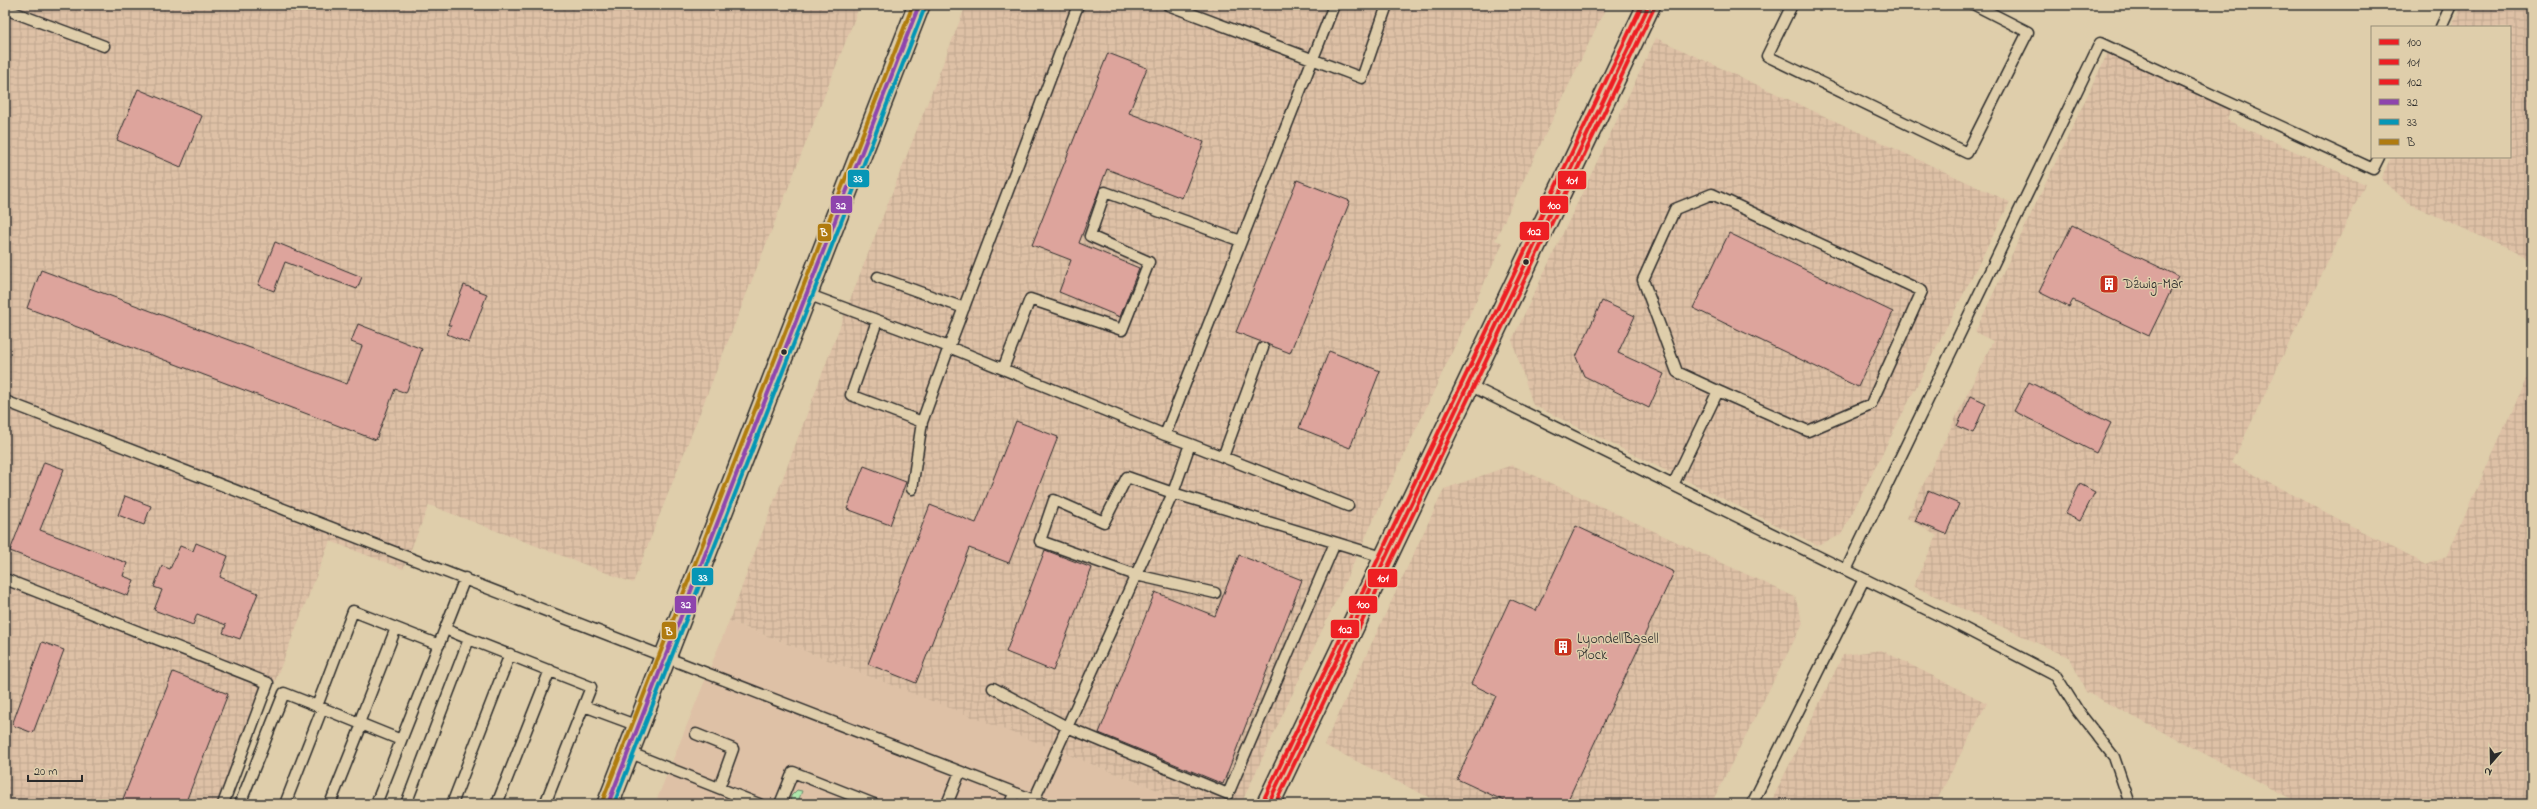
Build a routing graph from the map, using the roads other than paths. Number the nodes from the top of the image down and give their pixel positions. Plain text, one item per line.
1 (919, 5) edge
2 (1078, 5) edge
3 (1168, 5) edge
4 (1334, 5) edge
5 (1387, 5) edge
6 (1649, 5) edge
7 (1792, 5) edge
8 (1975, 5) edge
9 (2451, 5) edge
10 (5, 9) edge
11 (2441, 26) edge
12 (104, 46) dead end
13 (1313, 58) junction
14 (2378, 158) edge
15 (1241, 241) junction
16 (878, 276) dead end
17 (807, 294) junction
18 (964, 308) junction
19 (877, 321) junction
20 (949, 347) junction
21 (1263, 348) dead end
22 (1003, 369) junction
23 (1469, 385) junction
24 (1718, 391) junction
25 (5, 401) edge
26 (922, 422) junction
27 (1165, 435) junction
28 (1190, 444) junction
29 (1223, 457) junction
30 (1673, 485) junction
31 (912, 489) dead end
32 (1173, 492) junction
33 (1348, 506) dead end
34 (1335, 543) junction
35 (1386, 558) junction
36 (1846, 570) junction
37 (1136, 575) junction
38 (465, 578) junction
39 (5, 579) edge
40 (1864, 579) junction
41 (1215, 593) dead end
42 (396, 628) junction
43 (445, 629) junction
44 (469, 639) junction
45 (439, 645) junction
46 (510, 654) junction
47 (666, 656) junction
48 (550, 670) junction
49 (993, 688) dead end
50 (584, 706) junction
51 (320, 708) junction
52 (360, 724) junction
53 (638, 726) junction
54 (1067, 727) junction
55 (696, 734) dead end
56 (401, 740) junction
57 (628, 752) junction
58 (960, 772) junction
59 (719, 788) junction
60 (1014, 793) junction
61 (1039, 802) edge
62 (223, 804) edge
63 (240, 804) edge
64 (285, 804) edge
65 (330, 804) edge
66 (376, 804) edge
67 (406, 804) edge
68 (452, 804) edge
69 (498, 804) edge
70 (545, 804) edge
71 (608, 804) edge
72 (759, 804) edge
73 (780, 804) edge
74 (874, 804) edge
75 (948, 804) edge
76 (1010, 804) edge
77 (1268, 804) edge
78 (1752, 804) edge
79 (2130, 804) edge

1 - 17 street
2 - 18 lane
3 - 13 lane
4 - 13 lane
5 - 13 lane
6 - 23 street
7 - 8 lane
9 - 11 lane
10 - 12 lane
13 - 15 lane
14 - 36 lane
15 - 22 lane
15 - 27 lane
16 - 18 lane
17 - 19 lane
17 - 47 street
18 - 20 lane
19 - 20 lane
19 - 26 lane
20 - 22 lane
20 - 26 lane
21 - 29 lane
22 - 27 lane
23 - 30 lane
23 - 35 street
24 - 24 lane
24 - 30 lane
25 - 38 lane
26 - 31 lane
27 - 28 lane
28 - 29 lane
28 - 32 lane
29 - 33 lane
30 - 36 lane
32 - 34 lane
32 - 37 lane
32 - 37 lane
34 - 35 lane
34 - 54 lane
35 - 77 street
36 - 40 lane
37 - 41 lane
37 - 54 lane
38 - 43 lane
38 - 47 lane
39 - 62 lane
40 - 78 lane
40 - 79 lane
42 - 45 lane
42 - 51 lane
42 - 52 lane
43 - 44 lane
43 - 45 lane
44 - 46 lane
44 - 67 lane
45 - 56 lane
46 - 48 lane
46 - 68 lane
47 - 53 street
47 - 58 lane
48 - 50 lane
48 - 69 lane
49 - 54 lane
50 - 53 lane
50 - 70 lane
51 - 52 lane
51 - 63 lane
51 - 64 lane
52 - 56 lane
52 - 65 lane
53 - 57 street
54 - 61 lane
55 - 59 lane
56 - 66 lane
57 - 59 lane
57 - 71 street
58 - 60 lane
58 - 75 lane
59 - 72 lane
60 - 61 lane
60 - 76 lane
73 - 74 lane

